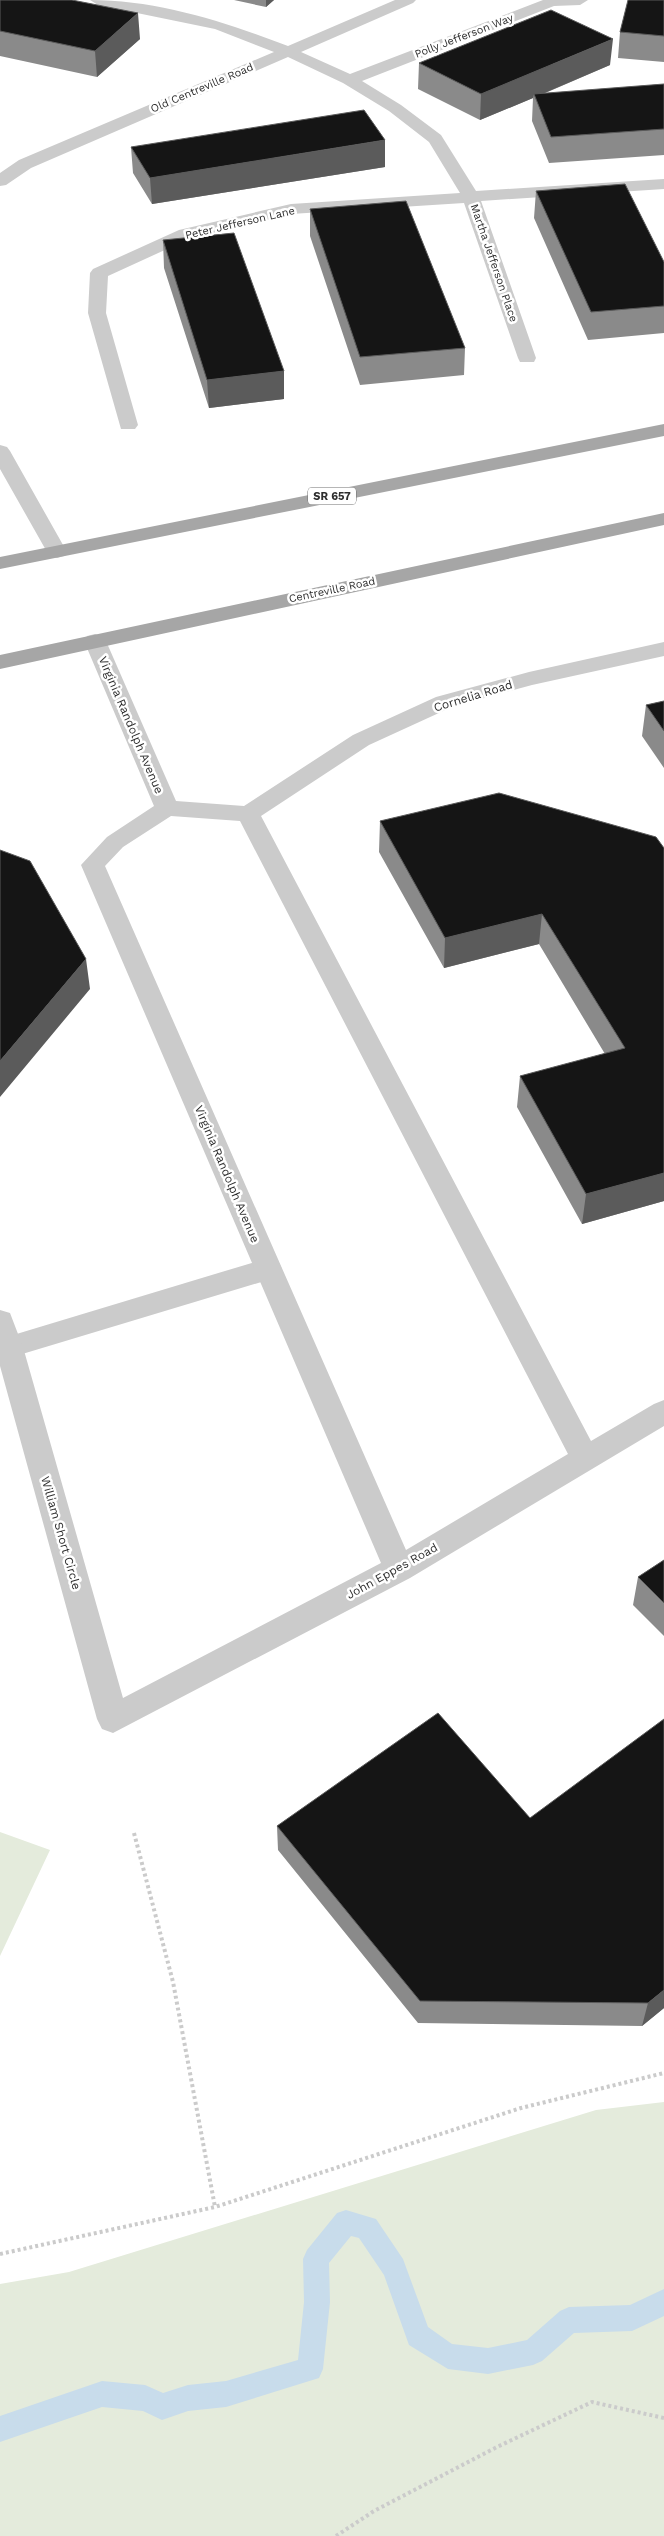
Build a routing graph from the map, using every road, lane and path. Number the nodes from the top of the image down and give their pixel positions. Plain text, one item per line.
1 (98, 0) edge
2 (408, 0) edge
3 (580, 0) edge
4 (287, 52) junction
5 (350, 80) junction
6 (0, 181) edge
7 (664, 184) edge
8 (471, 197) junction
9 (527, 358) dead end
10 (128, 425) dead end
11 (664, 430) edge
12 (0, 451) edge
13 (664, 519) edge
14 (56, 552) junction
15 (0, 563) edge
16 (95, 641) junction
17 (664, 649) edge
18 (0, 662) edge
19 (167, 808) junction
20 (248, 814) junction
21 (268, 1269) junction
22 (3, 1339) edge
23 (664, 1412) edge
24 (585, 1458) junction
25 (399, 1569) junction
26 (113, 1719) joint
27 (134, 1833) dead end
28 (664, 2072) edge
29 (215, 2207) junction
30 (0, 2254) edge
31 (664, 2418) edge
32 (336, 2536) edge

1 - 4 street, Martha Jefferson Place
2 - 4 street, Old Centreville Road
3 - 5 street, Polly Jefferson Way
4 - 5 street, Martha Jefferson Place
4 - 6 street, Old Centreville Road
5 - 8 street, Martha Jefferson Place
7 - 8 street, Peter Jefferson Lane
8 - 9 street, Martha Jefferson Place
8 - 10 street, Peter Jefferson Lane
11 - 14 main road, SR 657
12 - 14 street
13 - 16 main road, Centreville Road
14 - 15 main road, SR 657
16 - 18 main road, Centreville Road
16 - 19 street, Virginia Randolph Avenue
17 - 20 street, Cornelia Road
19 - 20 street, Virginia Randolph Avenue
19 - 21 street, Virginia Randolph Avenue
20 - 24 street
21 - 22 street
21 - 25 street, Virginia Randolph Avenue
22 - 26 street, William Short Circle
23 - 24 street, John Eppes Road
24 - 25 street, John Eppes Road
25 - 26 street, John Eppes Road
27 - 29 path
28 - 29 path
29 - 30 path
31 - 32 path

